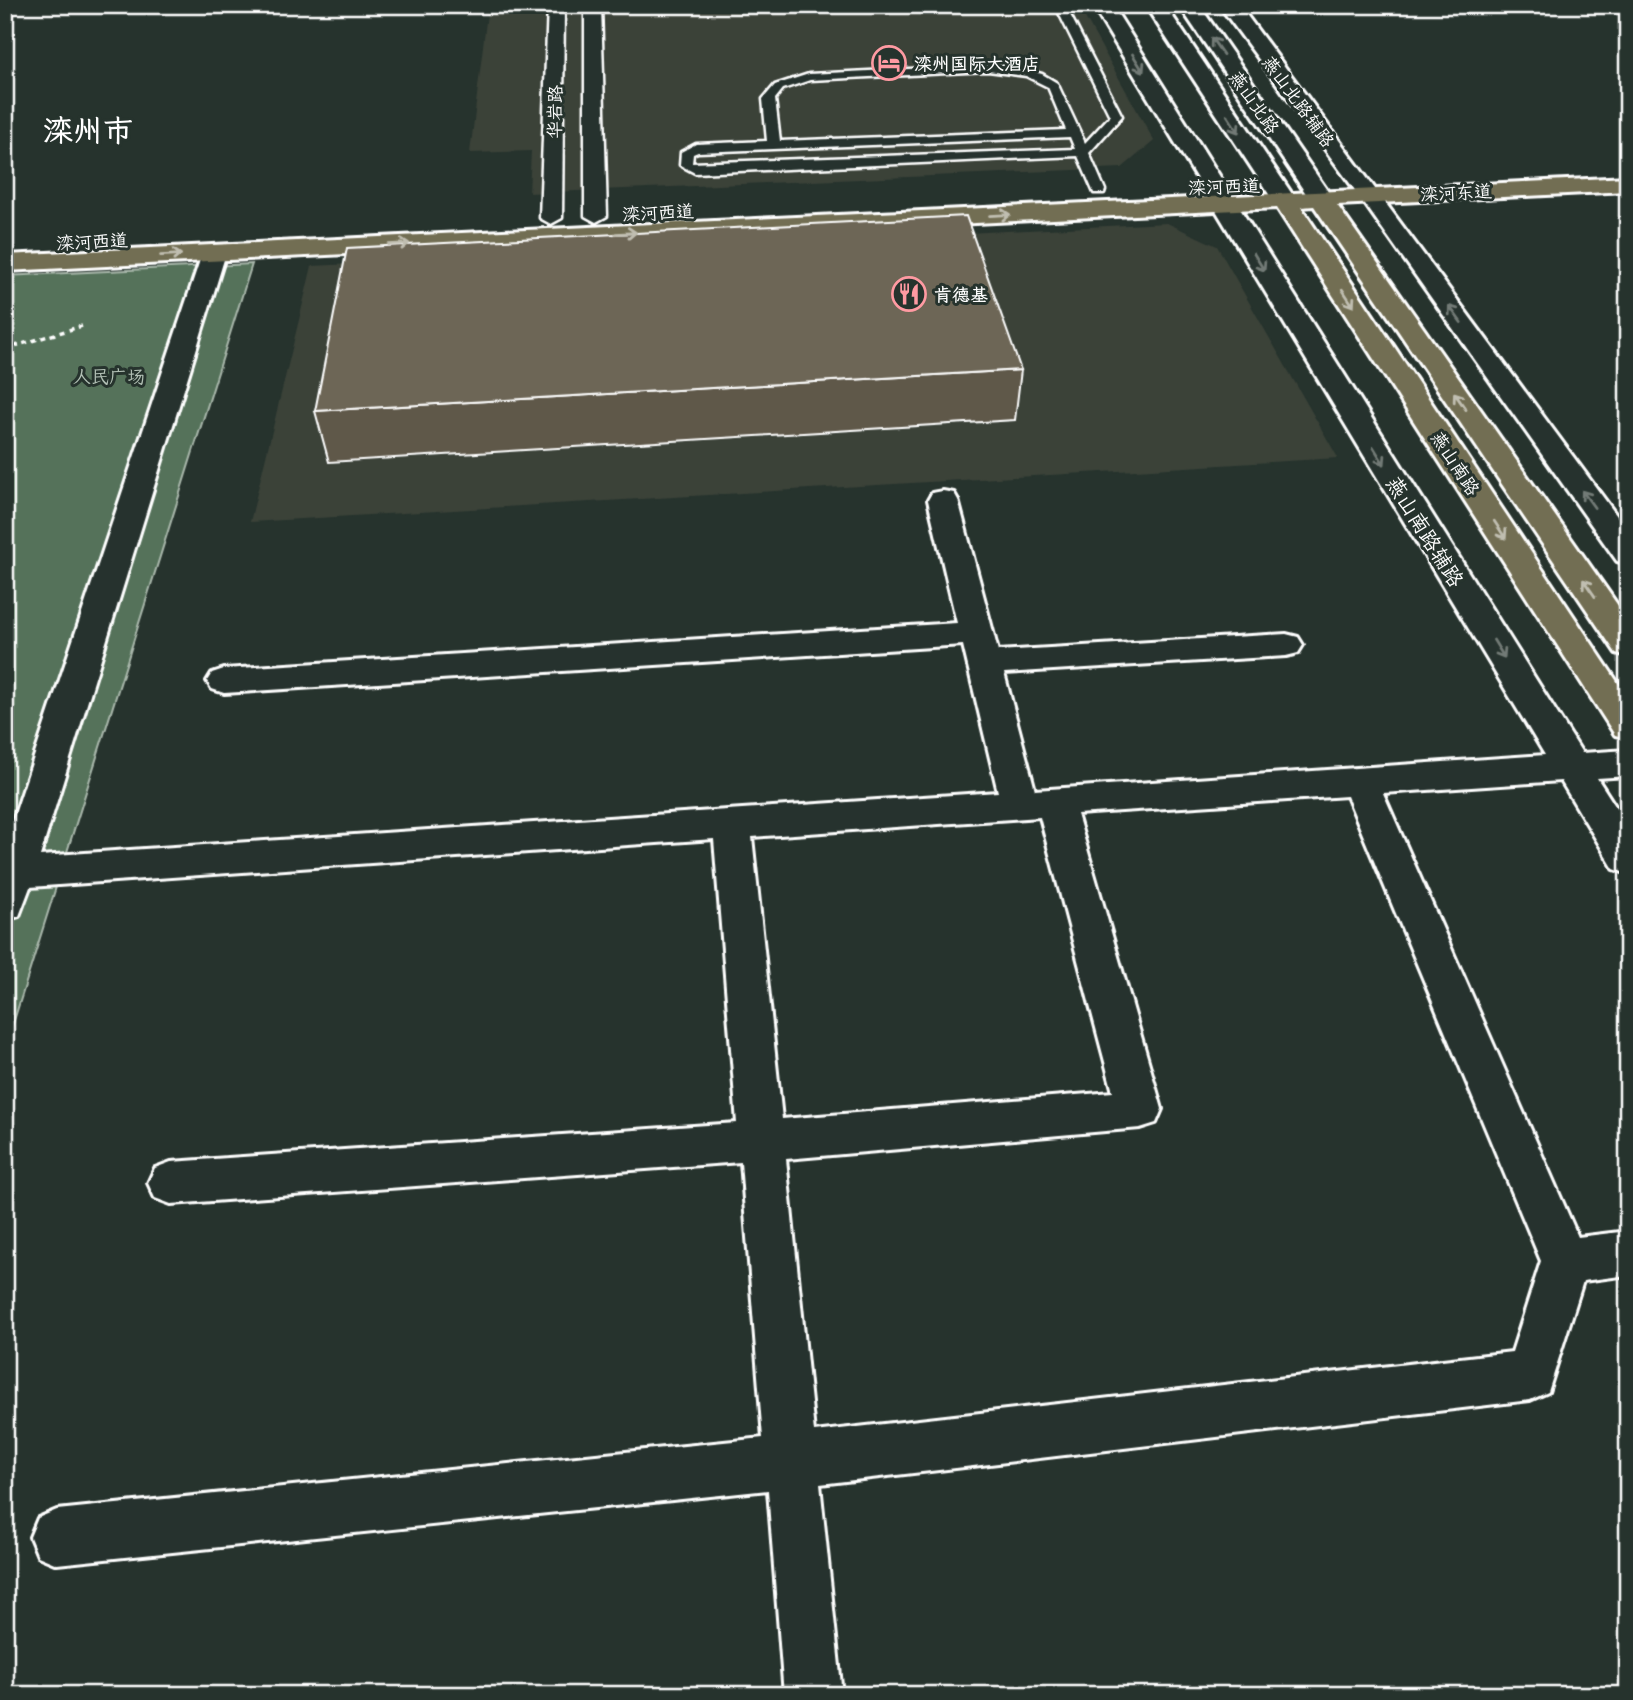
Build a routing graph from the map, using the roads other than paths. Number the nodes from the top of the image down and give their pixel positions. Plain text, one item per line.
1 (556, 5) edge
2 (593, 5) edge
3 (1060, 5) edge
4 (1102, 5) edge
5 (1155, 5) edge
6 (1189, 5) edge
7 (1229, 5) edge
8 (1075, 133) junction
9 (774, 145) junction
10 (1083, 152) junction
11 (1628, 168) edge
12 (1628, 184) edge
13 (1364, 189) junction
14 (1099, 190) junction
15 (1316, 191) junction
16 (1279, 192) junction
17 (1219, 195) junction
18 (596, 215) junction
19 (551, 218) junction
20 (5, 245) edge
21 (213, 253) junction
22 (5, 263) edge
23 (943, 500) dead end
24 (1628, 554) edge
25 (1286, 645) dead end
26 (1628, 645) edge
27 (980, 648) junction
28 (224, 681) dead end
29 (1628, 726) edge
30 (1628, 763) edge
31 (1572, 766) junction
32 (1359, 781) junction
33 (1038, 803) junction
34 (732, 824) junction
35 (1628, 859) edge
36 (10, 889) edge
37 (761, 1141) junction
38 (171, 1184) dead end
39 (1628, 1253) edge
40 (1565, 1261) junction
41 (791, 1461) junction
42 (57, 1537) dead end
43 (813, 1695) edge

1 - 19 street, 华岩路
2 - 18 street, 华岩路
3 - 10 lane
4 -> 17 street
5 -> 16 street, 燕山北路
15 -> 6 street, 燕山北路
7 - 13 street, 燕山北路辅路
8 - 9 lane
8 - 9 lane
8 - 10 lane
9 - 10 lane
10 - 14 lane
11 - 13 main road, 滦河东道
12 - 13 main road, 滦河东道
13 - 15 main road, 滦河东道
24 -> 13 street
14 - 17 main road, 滦河西道
14 - 18 main road, 滦河西道
15 - 16 main road, 滦河东道
26 -> 15 main road, 燕山南路
16 - 17 main road, 滦河西道
16 -> 29 main road, 燕山南路
21 -> 17 main road, 滦河西道
17 -> 31 street, 燕山南路辅路
18 - 19 main road, 滦河西道
19 - 20 main road, 滦河西道
22 -> 21 main road, 滦河西道
21 - 36 street
23 - 27 street
25 - 27 street
27 - 28 street
27 - 33 street
30 - 31 street
31 - 32 street
31 - 35 street, 燕山南路辅路
32 - 33 street
32 - 40 street
33 - 34 street
33 - 37 street
34 - 36 street
34 - 37 street
37 - 38 street
37 - 41 street
39 - 40 street
40 - 41 street
41 - 42 street
41 - 43 street

